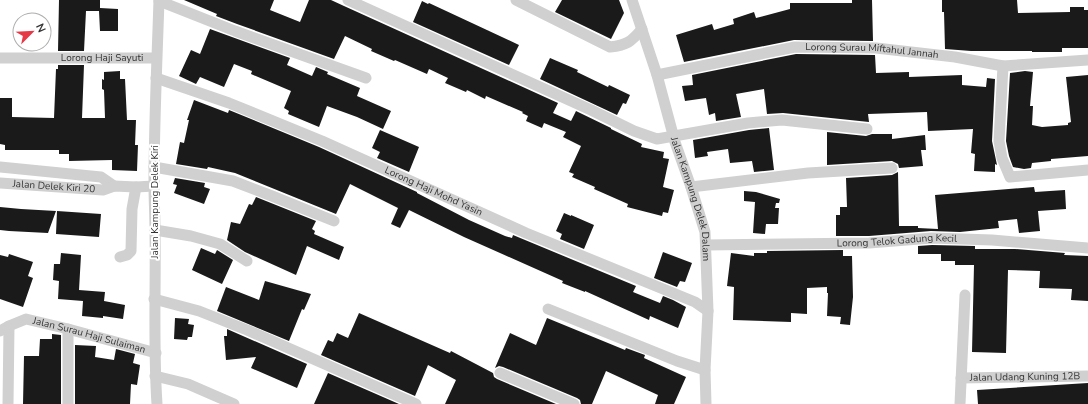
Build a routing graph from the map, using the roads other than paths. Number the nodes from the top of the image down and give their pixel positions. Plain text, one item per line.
1 (348, 0) edge
2 (516, 0) edge
3 (632, 0) edge
4 (159, 1) edge
5 (642, 29) junction
6 (0, 58) edge
7 (156, 58) junction
8 (1088, 60) edge
9 (1003, 66) junction
10 (657, 75) junction
11 (156, 78) junction
12 (366, 78) dead end
13 (867, 129) dead end
14 (673, 136) junction
15 (0, 167) edge
16 (154, 167) junction
17 (892, 168) dead end
18 (1088, 170) edge
19 (0, 183) edge
20 (114, 186) junction
21 (154, 186) junction
22 (136, 187) junction
23 (691, 187) junction
24 (334, 221) dead end
25 (155, 230) junction
26 (706, 245) junction
27 (1088, 248) edge
28 (120, 257) dead end
29 (247, 261) dead end
30 (965, 295) dead end
31 (154, 299) junction
32 (548, 309) dead end
33 (708, 311) junction
34 (4, 328) edge
35 (68, 329) junction
36 (156, 353) junction
37 (705, 370) junction
38 (500, 373) dead end
39 (155, 376) junction
40 (1088, 376) edge
41 (961, 378) junction
42 (8, 404) edge
43 (68, 404) edge
44 (156, 404) edge
45 (234, 404) edge
46 (416, 404) edge
47 (574, 404) edge
48 (706, 404) edge
49 (960, 404) edge

1 - 14 street
2 - 5 street
3 - 5 street, Jalan Kampung Delek Dalam
4 - 7 street, Jalan Kampung Delek Kiri
4 - 12 street
5 - 10 street, Jalan Kampung Delek Dalam
6 - 7 street, Lorong Haji Sayuti
7 - 11 street, Jalan Kampung Delek Kiri
8 - 9 street, Lorong Surau Miftahul Jannah
9 - 10 street, Lorong Surau Miftahul Jannah
9 - 18 street
10 - 14 street, Jalan Kampung Delek Dalam
11 - 16 street, Jalan Kampung Delek Kiri
11 - 33 street, Lorong Haji Mohd Yasin
13 - 14 street
14 - 23 street, Jalan Kampung Delek Dalam
15 - 20 street, Jalan Delek Kiri 20
16 - 21 street, Jalan Kampung Delek Kiri
16 - 24 street
17 - 23 street
19 - 20 street, Jalan Delek Kiri 20
20 - 22 street, Jalan Delek Kiri 20
21 - 22 street, Jalan Delek Kiri 20
21 - 25 street, Jalan Kampung Delek Kiri
22 - 28 street
23 - 26 street, Jalan Kampung Delek Dalam
25 - 29 street
25 - 31 street, Jalan Kampung Delek Kiri
26 - 27 street, Lorong Telok Gadung Kecil
26 - 33 street, Jalan Kampung Delek Dalam
30 - 41 street
31 - 36 street, Jalan Kampung Delek Kiri
31 - 46 street
32 - 37 street
33 - 37 street, Jalan Kampung Delek Dalam
34 - 35 street, Jalan Surau Haji Sulaiman
34 - 42 street
35 - 36 street, Jalan Surau Haji Sulaiman
35 - 43 street
36 - 39 street, Jalan Kampung Delek Kiri
37 - 48 street, Jalan Kampung Delek Dalam
38 - 47 street
39 - 44 street, Jalan Kampung Delek Kiri
39 - 45 street
40 - 41 street, Jalan Udang Kuning 12B
41 - 49 street

